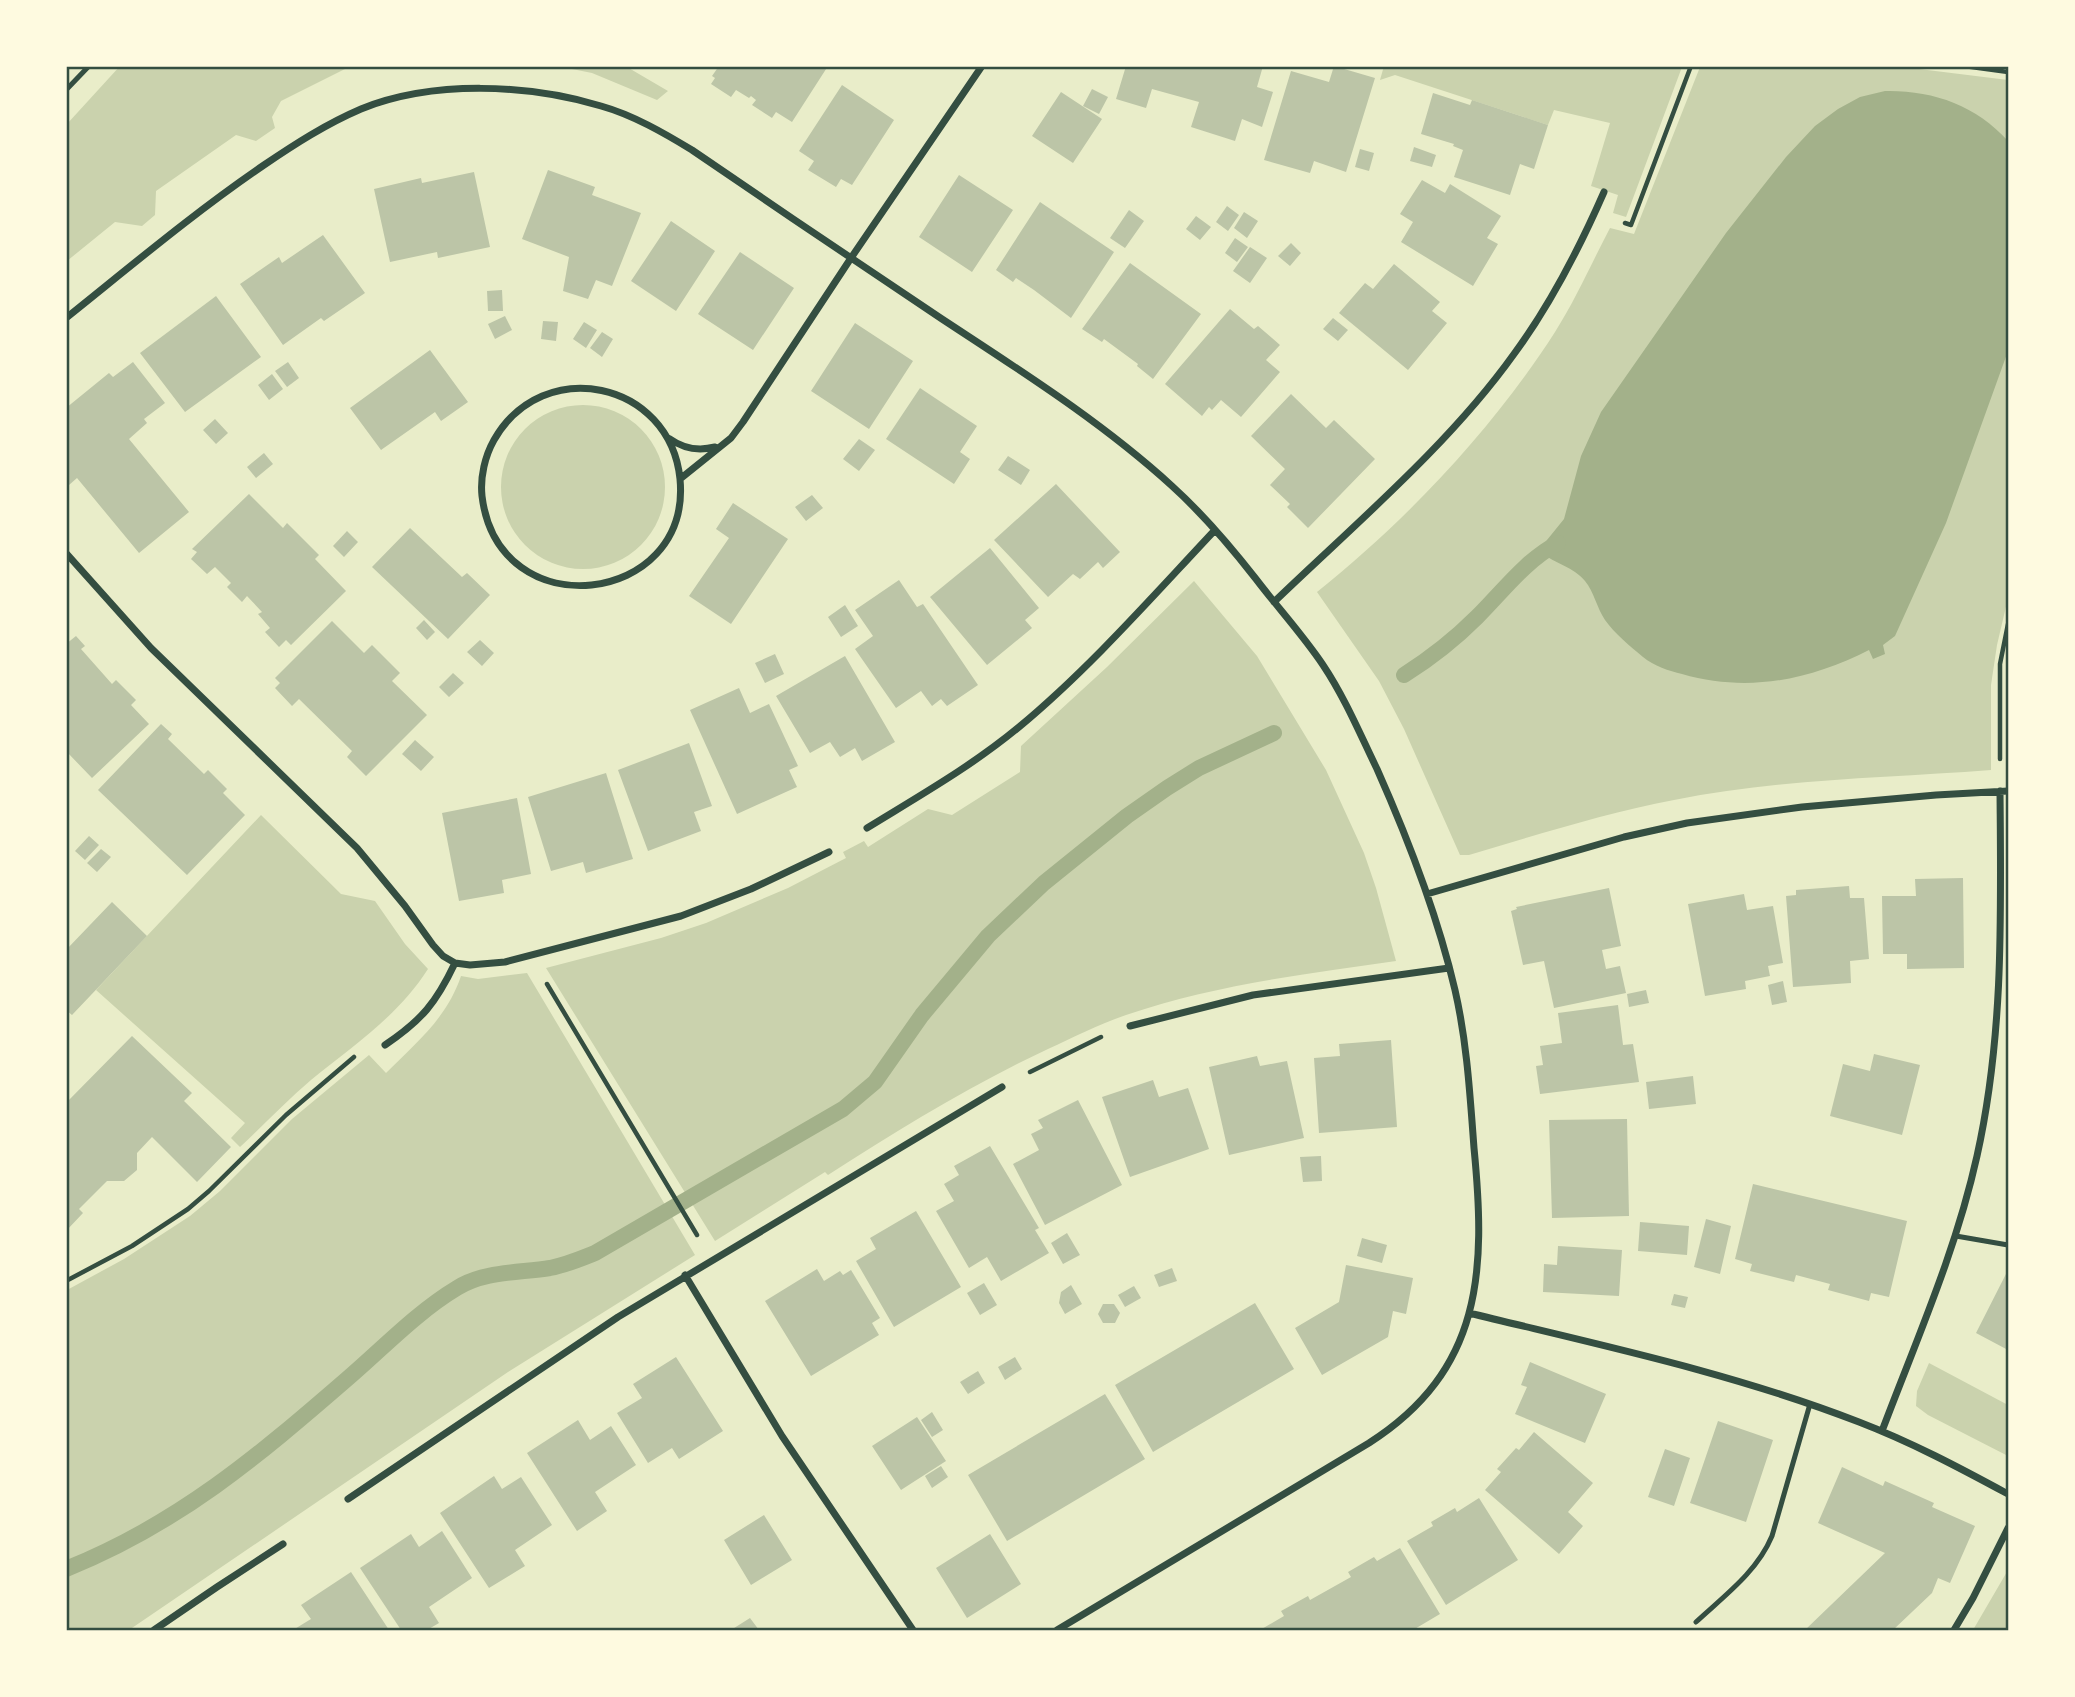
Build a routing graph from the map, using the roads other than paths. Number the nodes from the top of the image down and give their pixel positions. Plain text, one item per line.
1 (89, 66) edge
2 (982, 66) edge
3 (66, 90) edge
4 (1604, 192) dead end
5 (851, 258) junction
6 (66, 318) edge
7 (667, 437) junction
8 (718, 447) junction
9 (680, 479) junction
10 (1215, 530) junction
11 (66, 553) edge
12 (1274, 602) junction
13 (2004, 791) edge
14 (867, 828) dead end
15 (829, 852) dead end
16 (1427, 894) junction
17 (455, 962) junction
18 (1449, 968) junction
19 (1130, 1026) road end
20 (385, 1045) road end
21 (1002, 1087) road end
22 (1956, 1236) junction
23 (2008, 1245) edge
24 (685, 1275) junction
25 (1469, 1313) junction
26 (1810, 1404) junction
27 (1882, 1431) junction
28 (2008, 1494) edge
29 (348, 1499) dead end
30 (2008, 1528) edge
31 (283, 1544) dead end
32 (1696, 1622) dead end
33 (155, 1630) edge
34 (913, 1630) edge
35 (1057, 1630) edge
36 (1954, 1630) edge

1 - 3 lane
2 - 5 street
4 - 12 street
5 - 6 street
5 - 8 street
5 - 10 street
7 - 8 street
7 - 9 street
7 - 9 street
8 - 9 street
10 - 12 street
10 - 14 street
11 - 17 street
12 - 16 street
13 - 16 street
13 - 22 street
15 - 17 street
16 - 18 street
17 - 20 street
18 - 19 street
18 - 25 street
21 - 24 street
22 - 23 lane
22 - 27 street
24 - 29 street
24 - 34 street
25 - 26 street
25 - 35 street
26 - 27 street
26 - 32 lane
27 - 28 street
30 - 36 street
31 - 33 street

